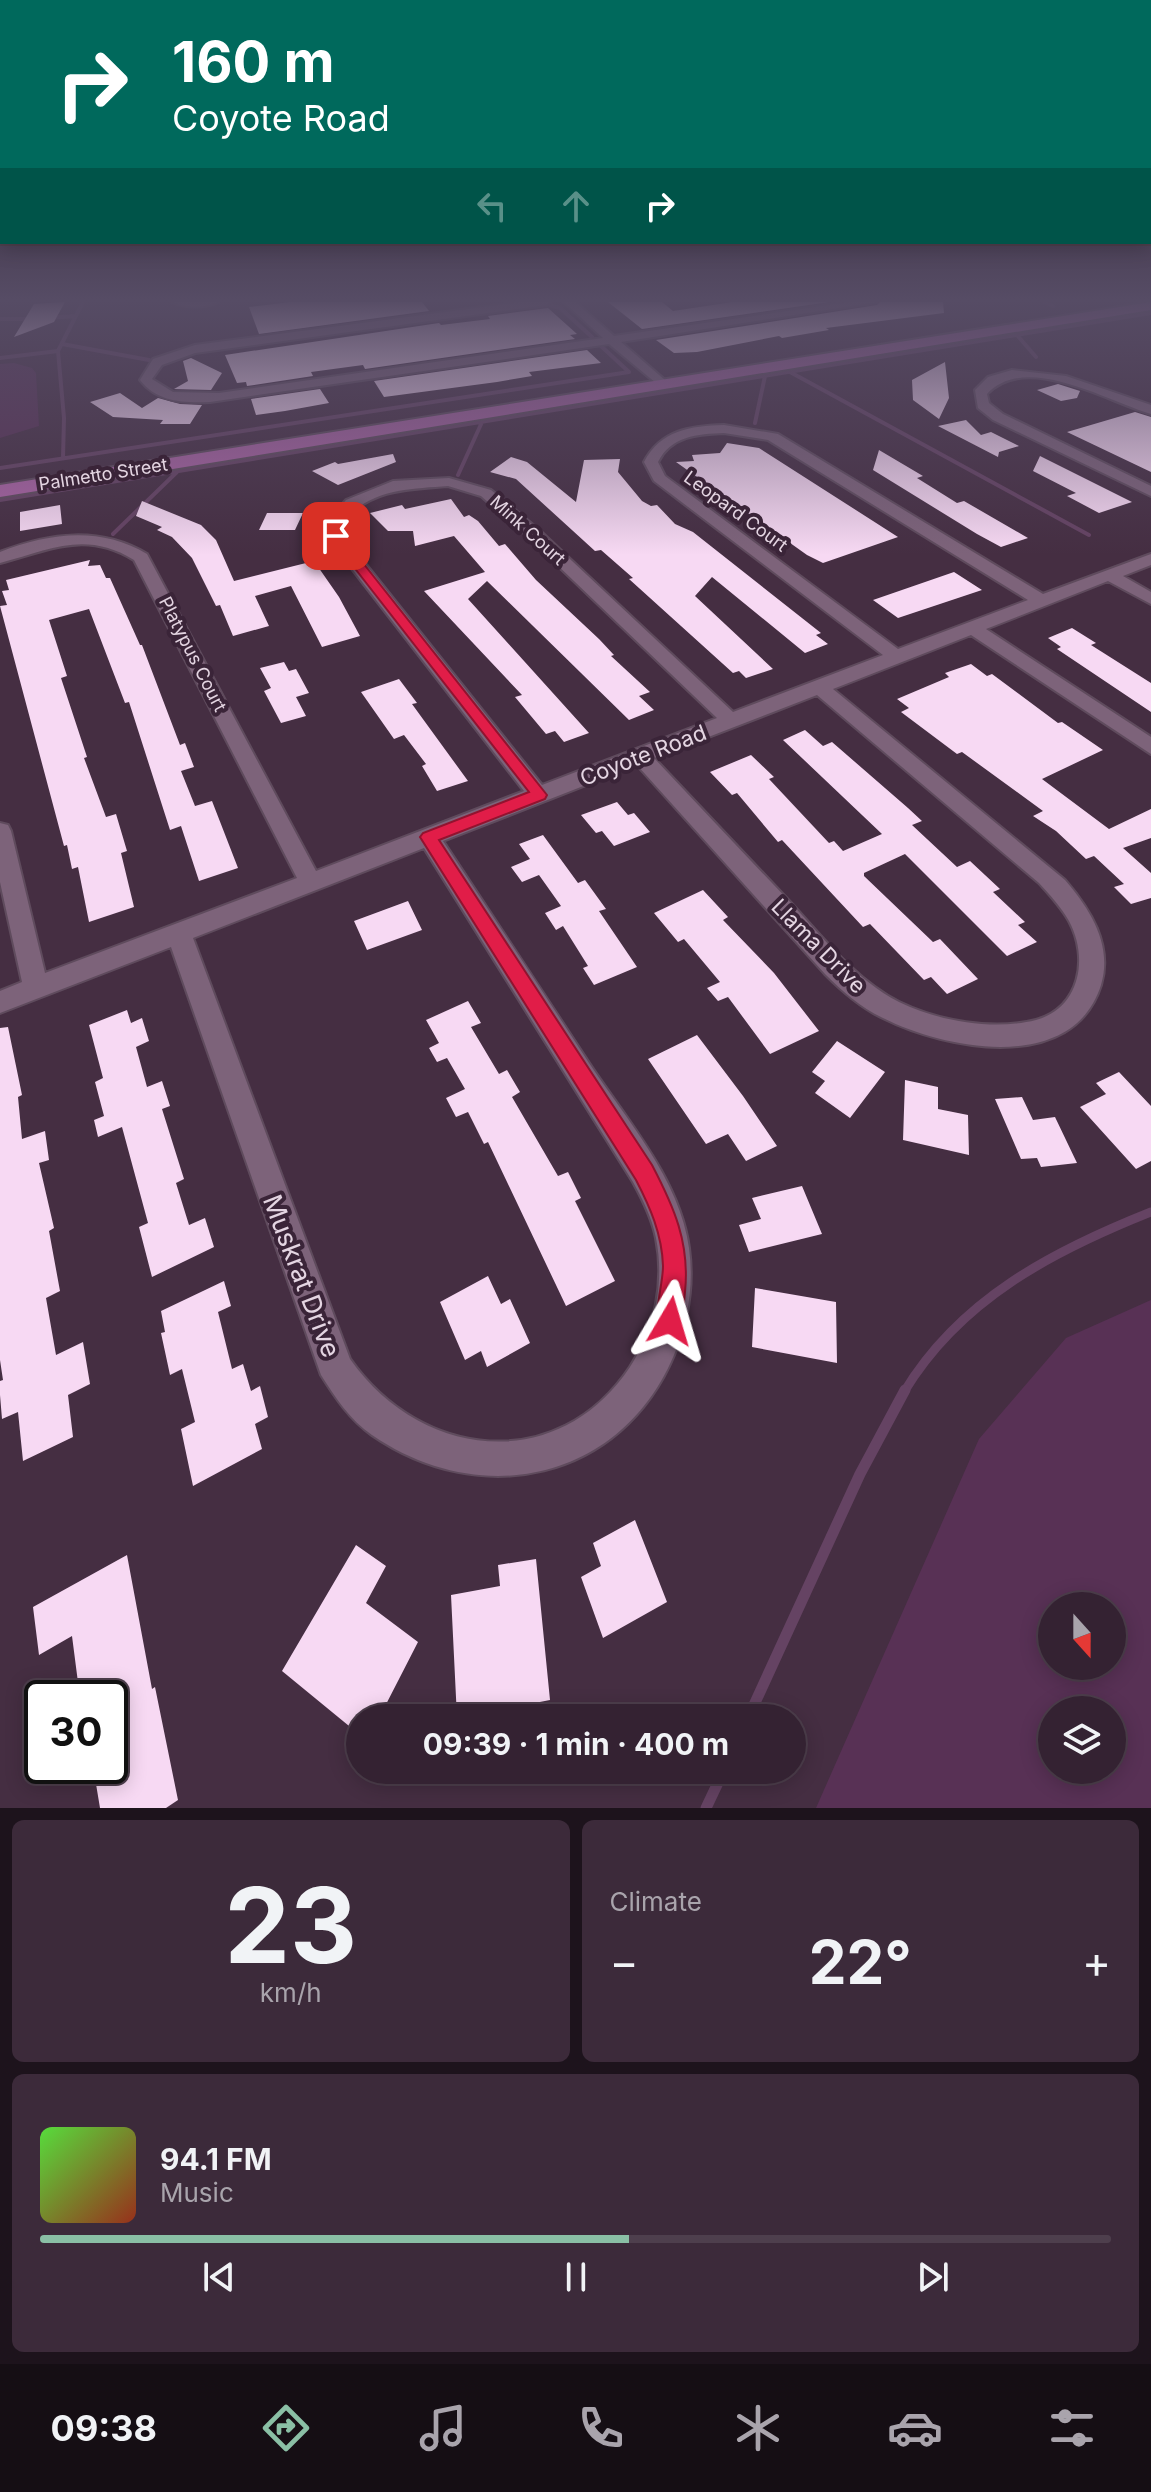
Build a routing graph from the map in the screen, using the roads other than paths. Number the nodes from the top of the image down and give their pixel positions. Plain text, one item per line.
1 (151, 386) edge
2 (292, 386) edge
3 (647, 386) edge
4 (985, 386) edge
5 (1094, 386) edge
6 (1151, 410) edge
7 (0, 491) edge
8 (1151, 492) edge
9 (0, 558) edge
10 (1151, 559) edge
11 (1109, 575) junction
12 (1151, 599) edge
13 (1042, 601) junction
14 (972, 628) junction
15 (897, 657) junction
16 (819, 687) junction
17 (731, 721) junction
18 (1151, 747) edge
19 (640, 756) junction
20 (539, 795) junction
21 (0, 831) edge
22 (429, 837) junction
23 (311, 883) junction
24 (179, 933) junction
25 (36, 988) junction
26 (0, 1002) edge

1 - 2 street
3 - 7 main road, Palmetto Street
4 - 8 street
5 - 6 street
9 - 23 street, Platypus Court
10 - 11 street, Coyote Road
11 - 12 street
11 - 13 street, Coyote Road
13 - 14 street, Coyote Road
13 - 15 street, Leopard Court
14 - 15 street, Coyote Road
14 - 18 street
15 - 16 street, Coyote Road
16 - 17 street, Coyote Road
16 - 19 street, Llama Drive
17 - 19 street, Coyote Road
17 - 20 street, Mink Court
19 - 20 street, Coyote Road
20 - 22 street, Coyote Road
21 - 25 street
22 - 23 street, Coyote Road
22 - 24 street, Muskrat Drive
23 - 24 street, Coyote Road
24 - 25 street, Coyote Road
25 - 26 street, Coyote Road

